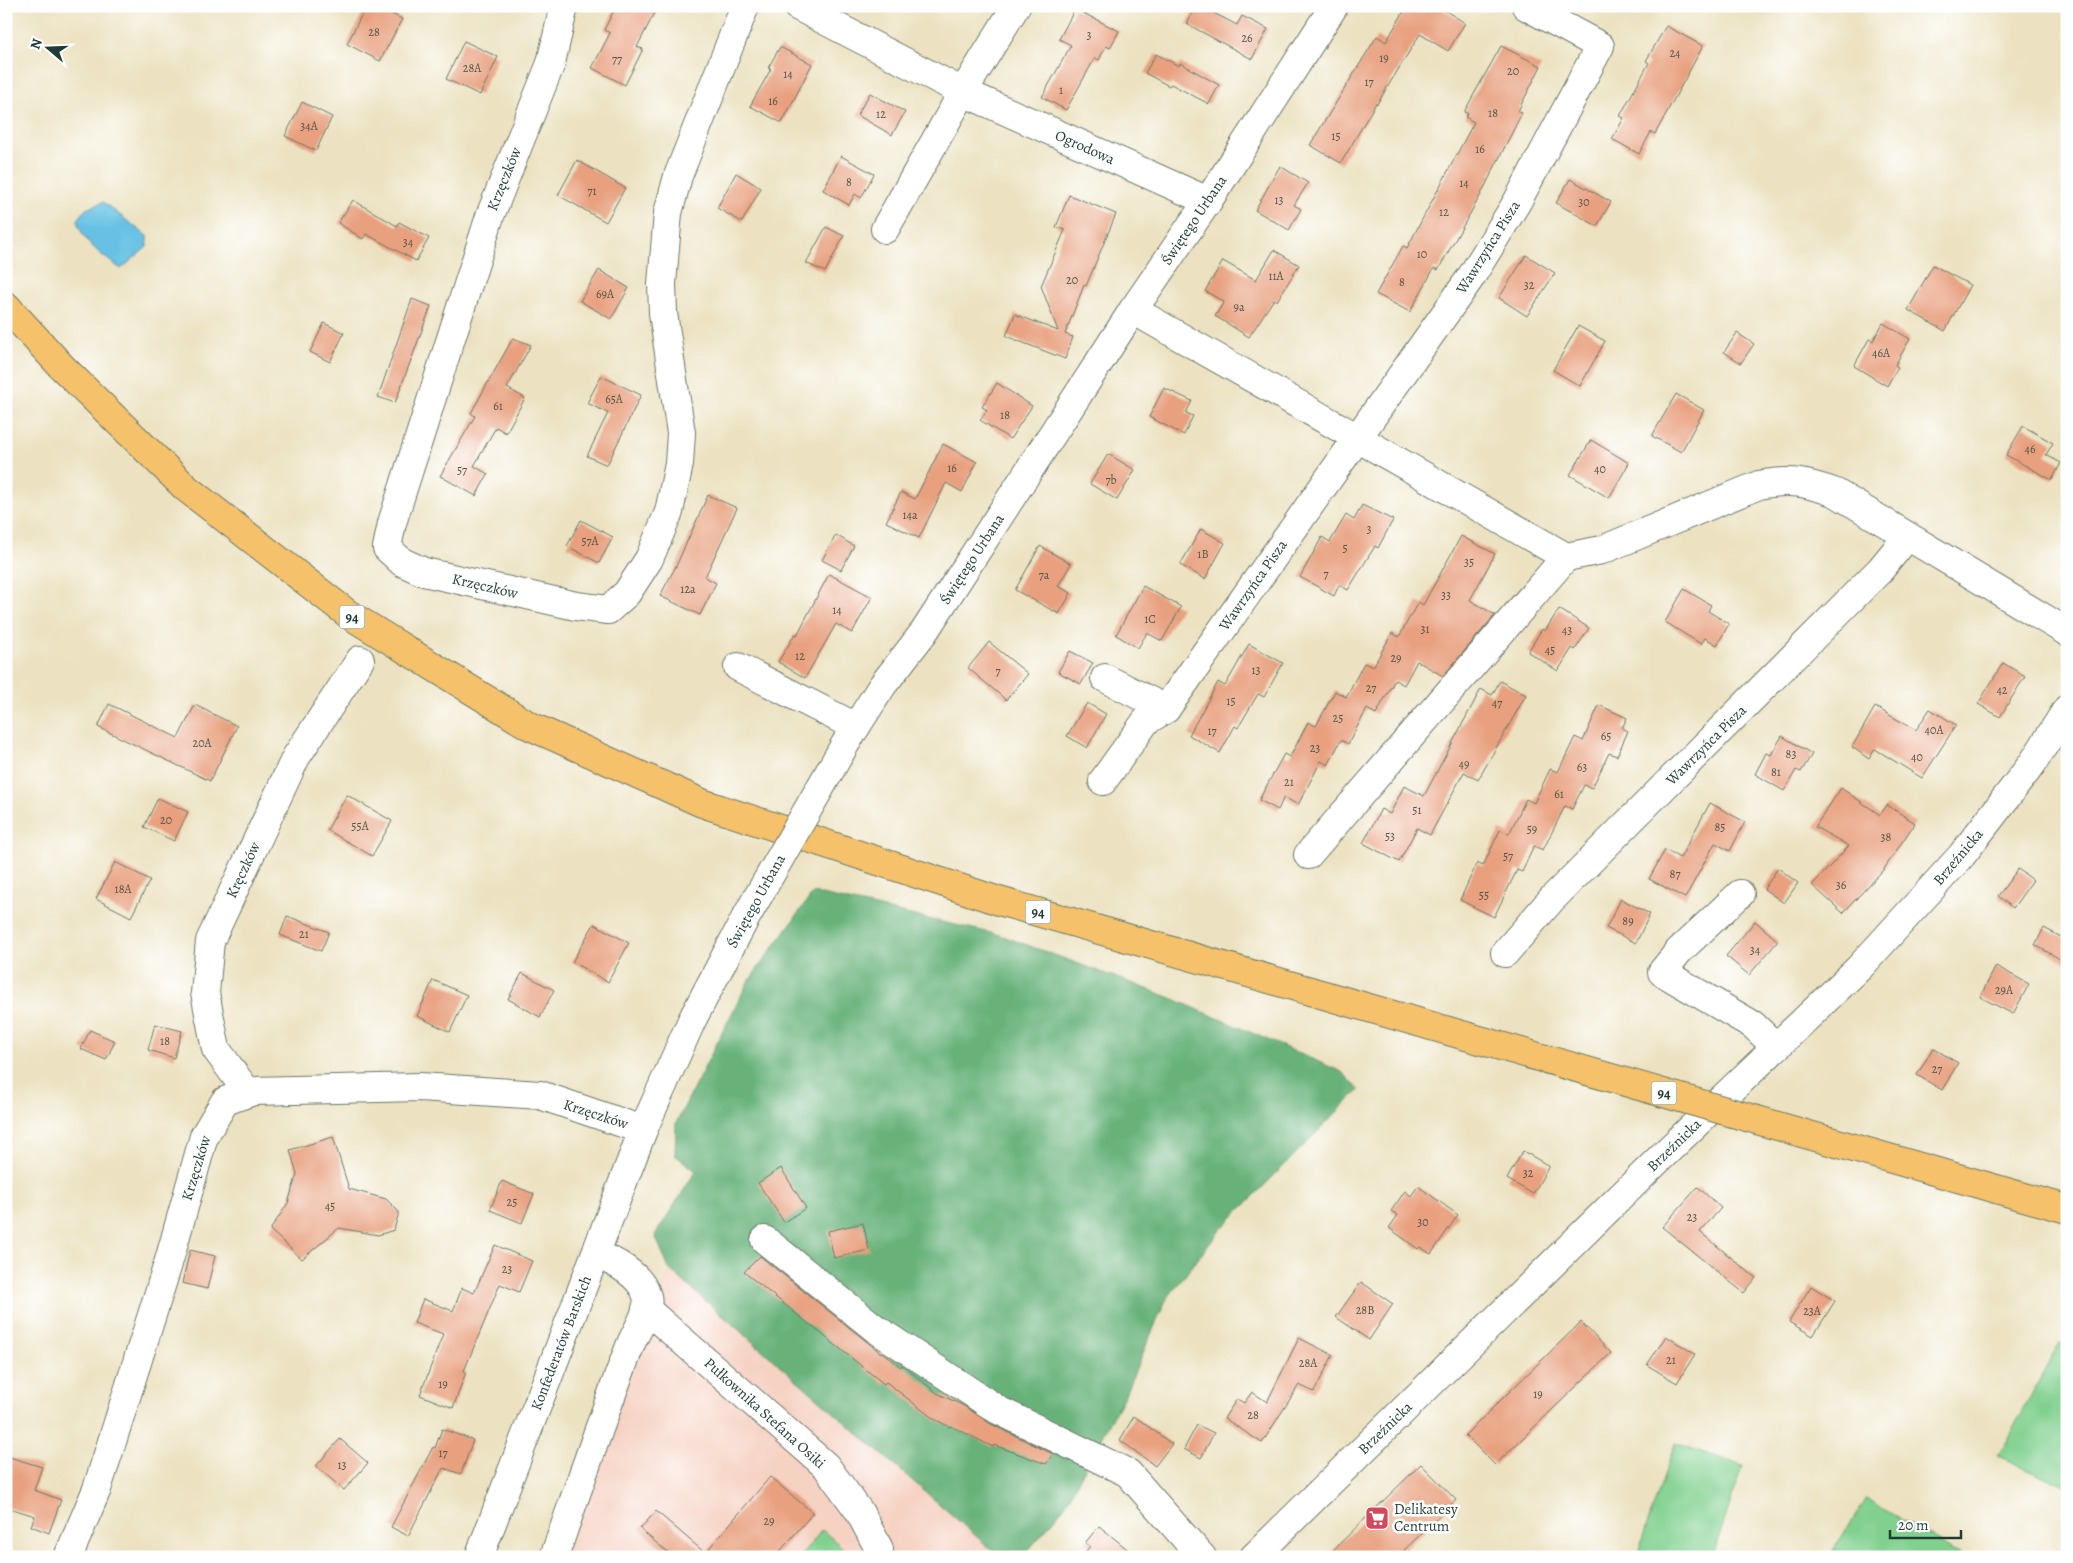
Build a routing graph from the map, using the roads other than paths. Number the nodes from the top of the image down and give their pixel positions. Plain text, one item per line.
1 (564, 6) edge
2 (745, 6) edge
3 (797, 6) edge
4 (1016, 6) edge
5 (1334, 6) edge
6 (1526, 6) edge
7 (963, 92) junction
8 (1208, 201) junction
9 (885, 229) dead end
10 (6, 306) edge
11 (1133, 310) junction
12 (1358, 437) junction
13 (1907, 537) junction
14 (1566, 557) junction
15 (2067, 632) edge
16 (360, 660) dead end
17 (738, 667) dead end
18 (1105, 678) dead end
19 (1166, 709) junction
20 (2067, 709) edge
21 (851, 734) junction
22 (1103, 781) dead end
23 (1308, 855) dead end
24 (1740, 894) dead end
25 (1505, 953) dead end
26 (1776, 1047) junction
27 (248, 1093) junction
28 (643, 1130) junction
29 (2067, 1210) edge
30 (765, 1240) dead end
31 (596, 1254) junction
32 (646, 1309) junction
33 (68, 1557) edge
34 (479, 1557) edge
35 (554, 1557) edge
36 (879, 1557) edge
37 (1202, 1557) edge
38 (1254, 1557) edge

1 - 2 street, Krzęczków
3 - 7 street, Ogrodowa
4 - 7 street
5 - 8 street, Świętego Urbana
6 - 12 street, Wawrzyńca Pisza
7 - 8 street, Ogrodowa
7 - 9 street
8 - 11 street, Świętego Urbana
10 - 29 main road, 94, bridge
11 - 12 street
11 - 21 street, Świętego Urbana
12 - 14 street
12 - 19 street, Wawrzyńca Pisza
13 - 14 street
13 - 15 street
13 - 25 street, Wawrzyńca Pisza
14 - 23 street
16 - 27 street, Kręczków
17 - 21 street
18 - 19 street
19 - 22 street
20 - 26 street, Brzeźnicka
21 - 28 street, Świętego Urbana, bridge
24 - 26 street
26 - 38 street, Brzeźnicka
27 - 28 street, Krzęczków
27 - 33 street, Krzęczków
28 - 31 street, Konfederatów Barskich
30 - 37 street
31 - 32 street
31 - 34 street, Konfederatów Barskich
32 - 35 street
32 - 36 street, Pułkownika Stefana Osiki

